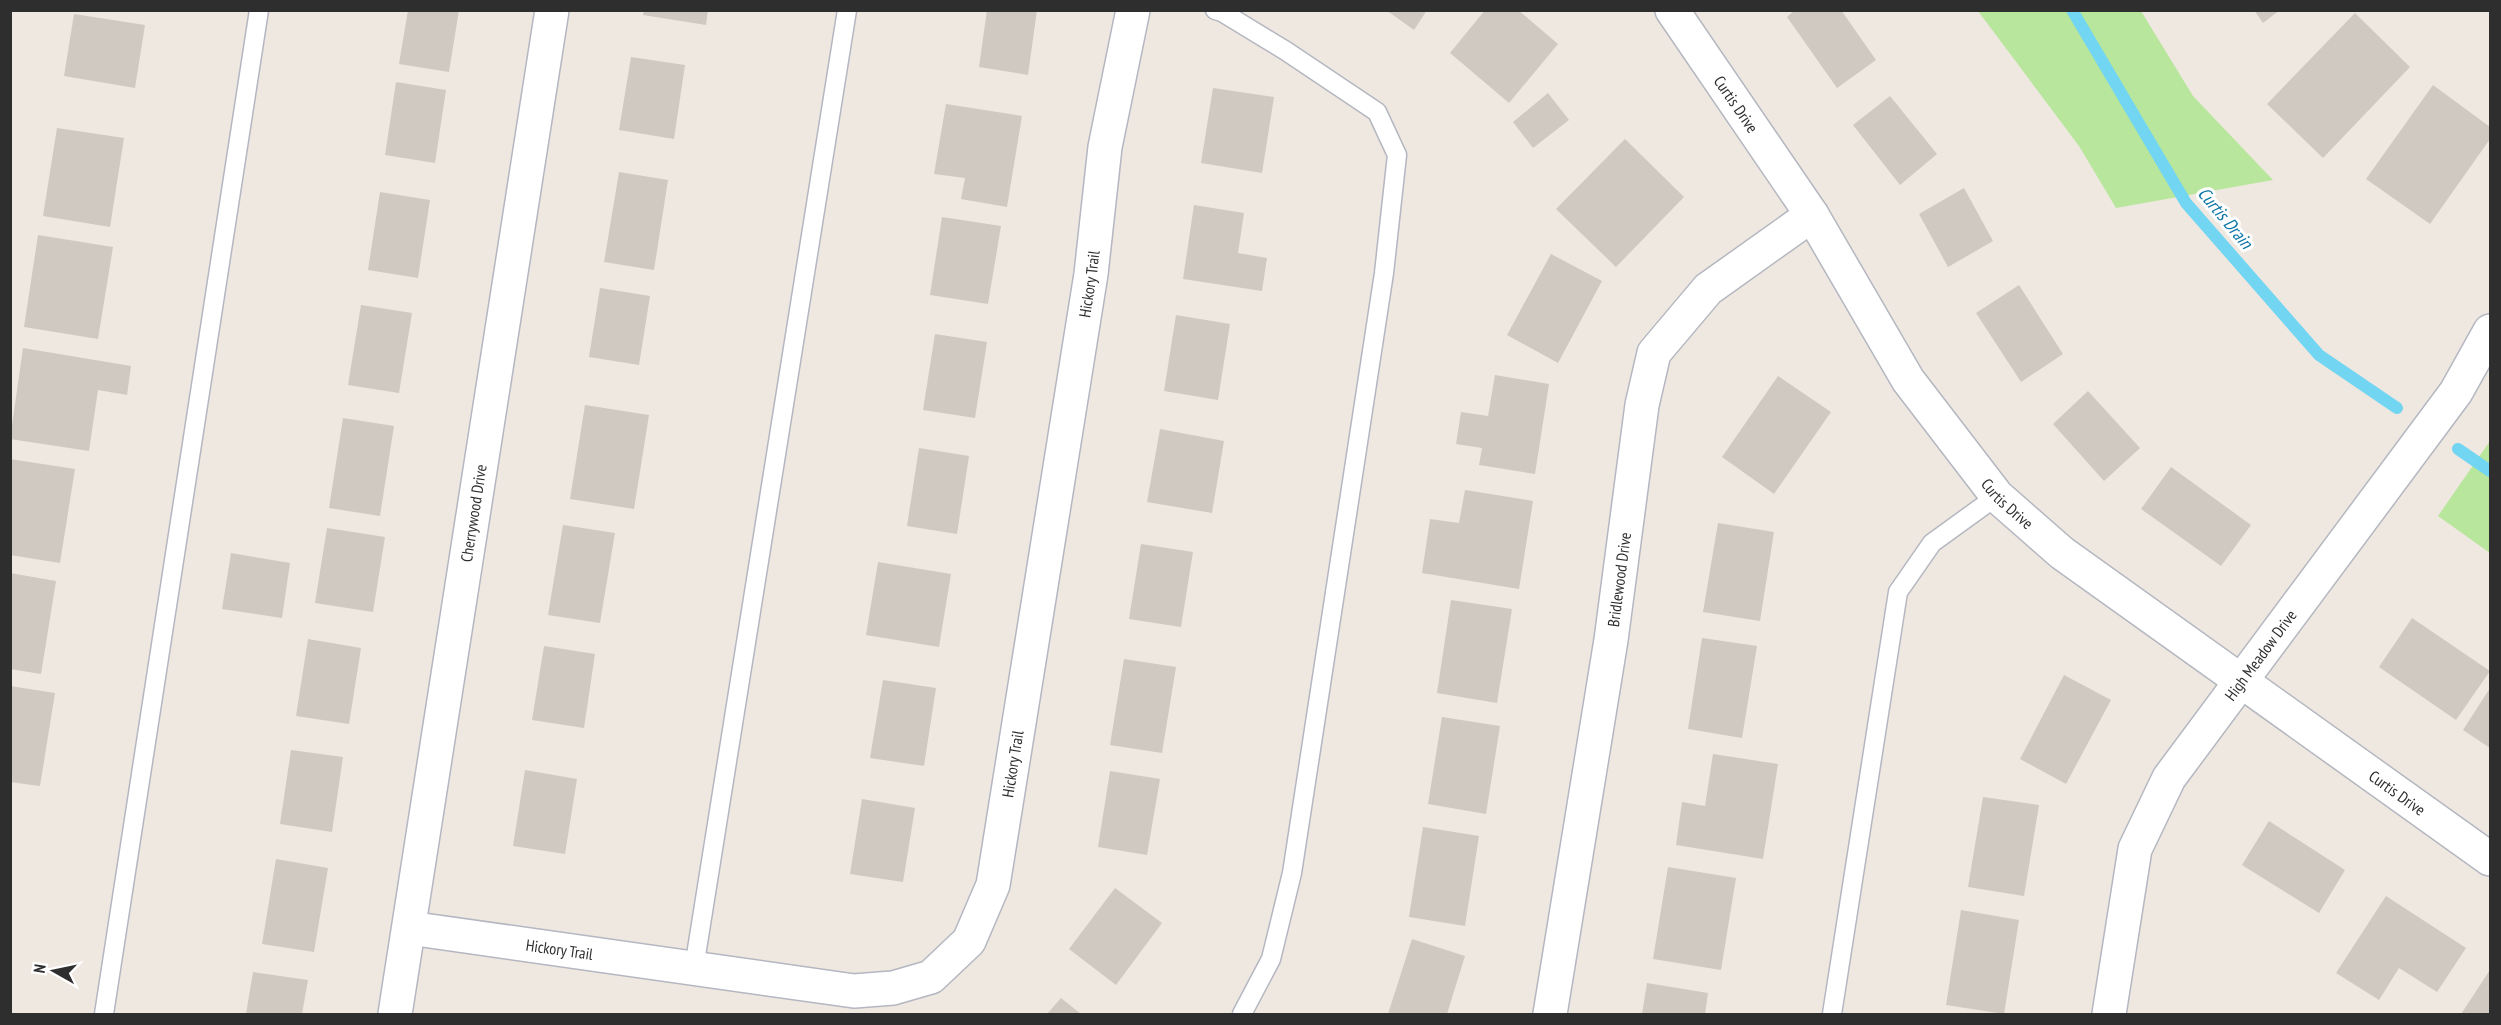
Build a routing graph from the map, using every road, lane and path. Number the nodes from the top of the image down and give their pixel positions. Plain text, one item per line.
1 (259, 10) edge
2 (552, 10) edge
3 (847, 10) edge
4 (1133, 10) edge
5 (1215, 10) edge
6 (1672, 10) edge
7 (1812, 215) junction
8 (2490, 331) edge
9 (1997, 496) junction
10 (2242, 681) junction
11 (2490, 859) edge
12 (409, 928) junction
13 (694, 968) junction
14 (104, 1014) edge
15 (395, 1014) edge
16 (1242, 1014) edge
17 (1550, 1014) edge
18 (1832, 1014) edge
19 (2110, 1014) edge

1 - 14 lane
2 - 12 street, Cherrywood Drive
3 - 13 lane
4 - 13 street, Hickory Trail
5 - 16 lane
6 - 7 street, Curtis Drive
7 - 9 street, Curtis Drive
7 - 17 street, Bridlewood Drive
8 - 10 street, High Meadow Drive
9 - 10 street, Curtis Drive
9 - 18 lane
10 - 11 street, Curtis Drive
10 - 19 street, High Meadow Drive
12 - 13 street, Hickory Trail
12 - 15 street, Cherrywood Drive

